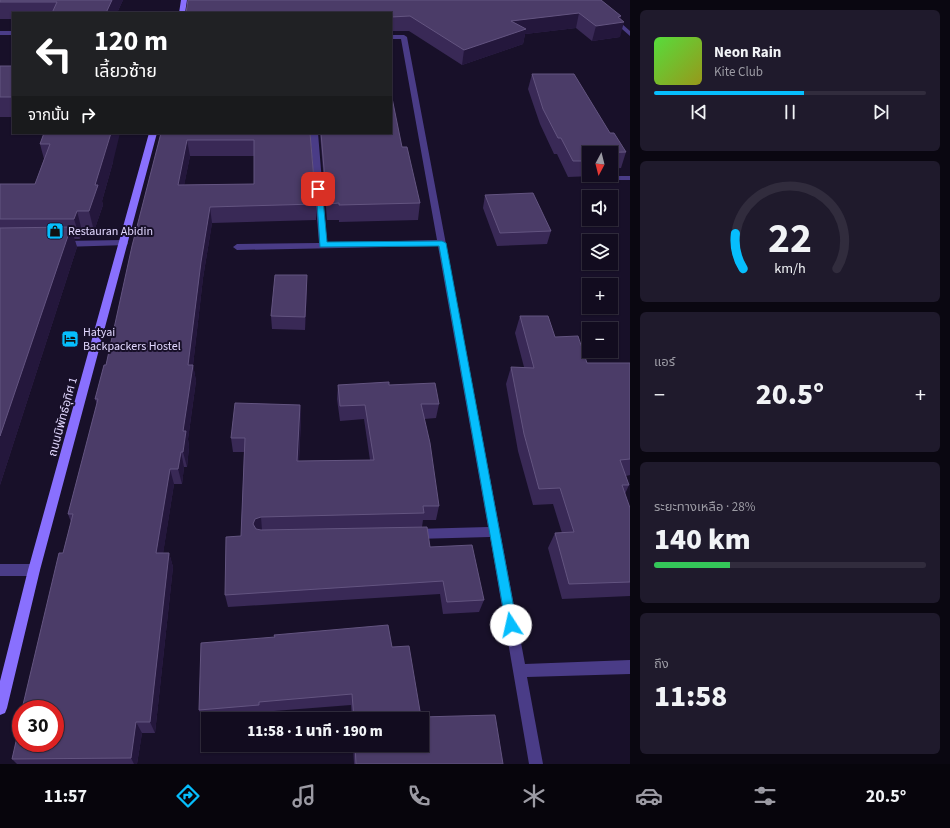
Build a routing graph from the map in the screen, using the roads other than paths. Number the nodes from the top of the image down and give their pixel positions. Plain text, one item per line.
1 (184, 0) edge
2 (592, 0) edge
3 (182, 12) edge
4 (0, 33) edge
5 (12, 33) edge
6 (630, 34) edge
7 (392, 37) edge
8 (153, 134) edge
9 (314, 134) edge
10 (618, 178) edge
11 (630, 178) edge
12 (124, 243) junction
13 (442, 243) junction
14 (54, 244) edge
15 (323, 245) junction
16 (237, 247) dead end
17 (495, 532) junction
18 (402, 534) edge
19 (0, 570) edge
20 (34, 570) junction
21 (630, 667) edge
22 (520, 671) junction
23 (0, 708) edge
24 (536, 764) edge

1 - 3 street
2 - 6 street
4 - 5 street
7 - 13 street
8 - 12 street, ถนนนิพัทธ์อุทิศ 1
9 - 15 street
10 - 11 street
12 - 14 street
12 - 20 street, ถนนนิพัทธ์อุทิศ 1
13 - 15 street
13 - 17 street
15 - 16 street
17 - 18 street
17 - 22 street
19 - 20 street
20 - 23 street, ถนนนิพัทธ์อุทิศ 1
21 - 22 street
22 - 24 street

